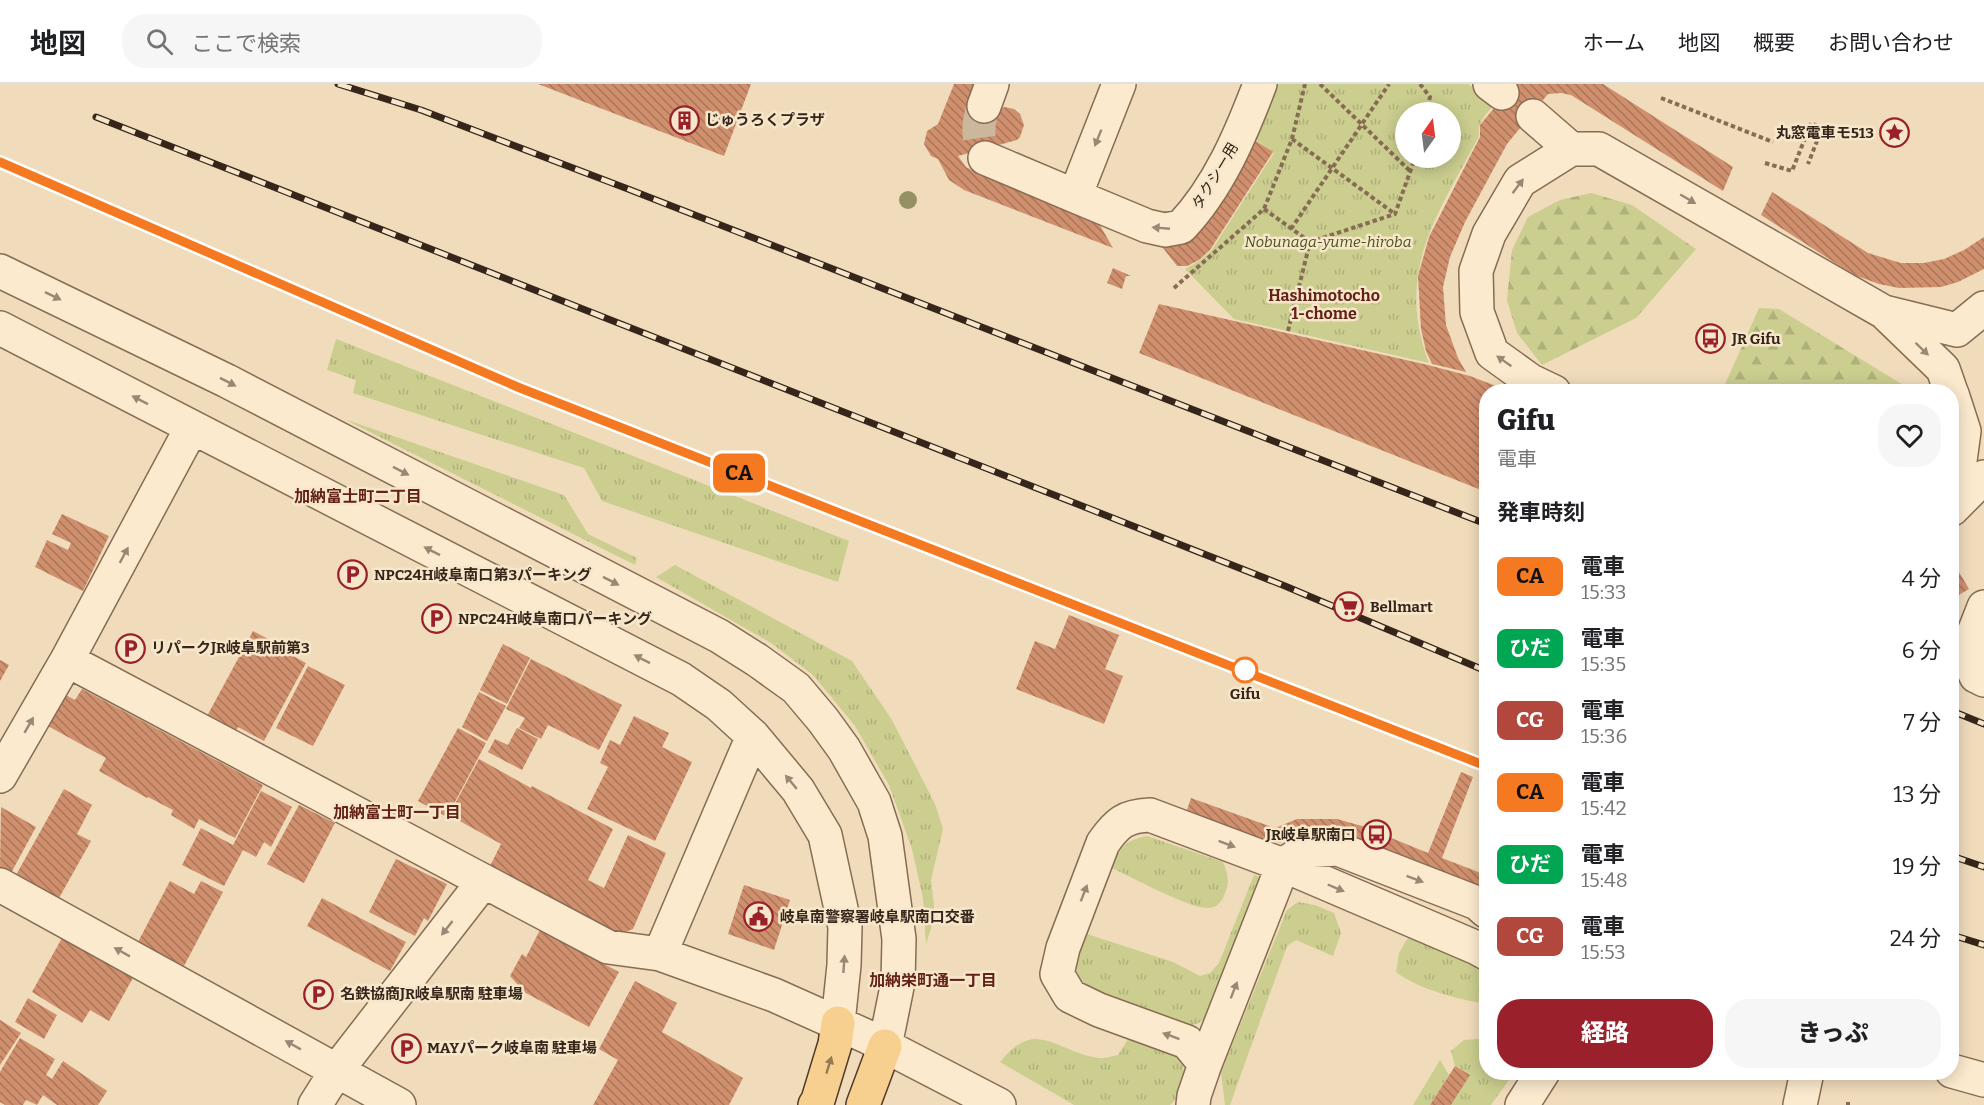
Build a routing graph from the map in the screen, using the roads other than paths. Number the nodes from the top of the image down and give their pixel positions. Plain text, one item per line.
1 (1119, 84) edge
2 (1260, 84) edge
3 (1533, 116) dead end
4 (1571, 149) junction
5 (985, 158) dead end
6 (1075, 196) junction
7 (0, 271) edge
8 (1984, 308) edge
9 (1884, 312) junction
10 (0, 328) edge
11 (1537, 384) edge
12 (1948, 384) edge
13 (1959, 416) edge
14 (192, 427) junction
15 (1959, 468) edge
16 (1984, 477) edge
17 (1984, 492) edge
18 (1959, 503) edge
19 (1959, 506) edge
20 (1984, 607) edge
21 (67, 660) junction
22 (1984, 680) edge
23 (753, 736) junction
24 (0, 776) edge
25 (1283, 865) junction
26 (483, 882) junction
27 (0, 885) edge
28 (1479, 905) edge
29 (1479, 950) edge
30 (660, 954) junction
31 (838, 1023) junction
32 (885, 1046) junction
33 (1205, 1064) junction
34 (337, 1070) junction
35 (1959, 1073) edge
36 (1538, 1080) edge
37 (1805, 1080) edge
38 (1984, 1080) edge
39 (1191, 1102) edge
40 (315, 1105) edge
41 (399, 1105) edge
42 (815, 1105) edge
43 (864, 1105) edge
44 (999, 1105) edge
45 (1522, 1105) edge
46 (1800, 1105) edge

1 -> 6 street
2 -> 6 street, タクシー用
3 - 4 street
4 -> 9 street
11 -> 4 street
5 - 6 street
7 -> 32 street
8 - 9 street
9 -> 12 street
14 -> 10 street
13 - 15 street
21 -> 14 street
23 -> 14 street
16 - 18 street
17 - 19 street
20 - 22 street
24 -> 21 street
21 - 26 street
23 - 30 street
31 -> 23 street
25 -> 28 street
25 -> 29 street
33 -> 25 street
33 -> 25 street
26 - 30 street
26 -> 34 street
34 -> 27 street
30 - 31 street
31 - 32 street
42 -> 31 main road
32 - 43 main road
32 - 44 street
33 - 39 street
34 - 40 street
34 - 41 street
35 - 38 street
36 - 45 street
37 - 46 street

